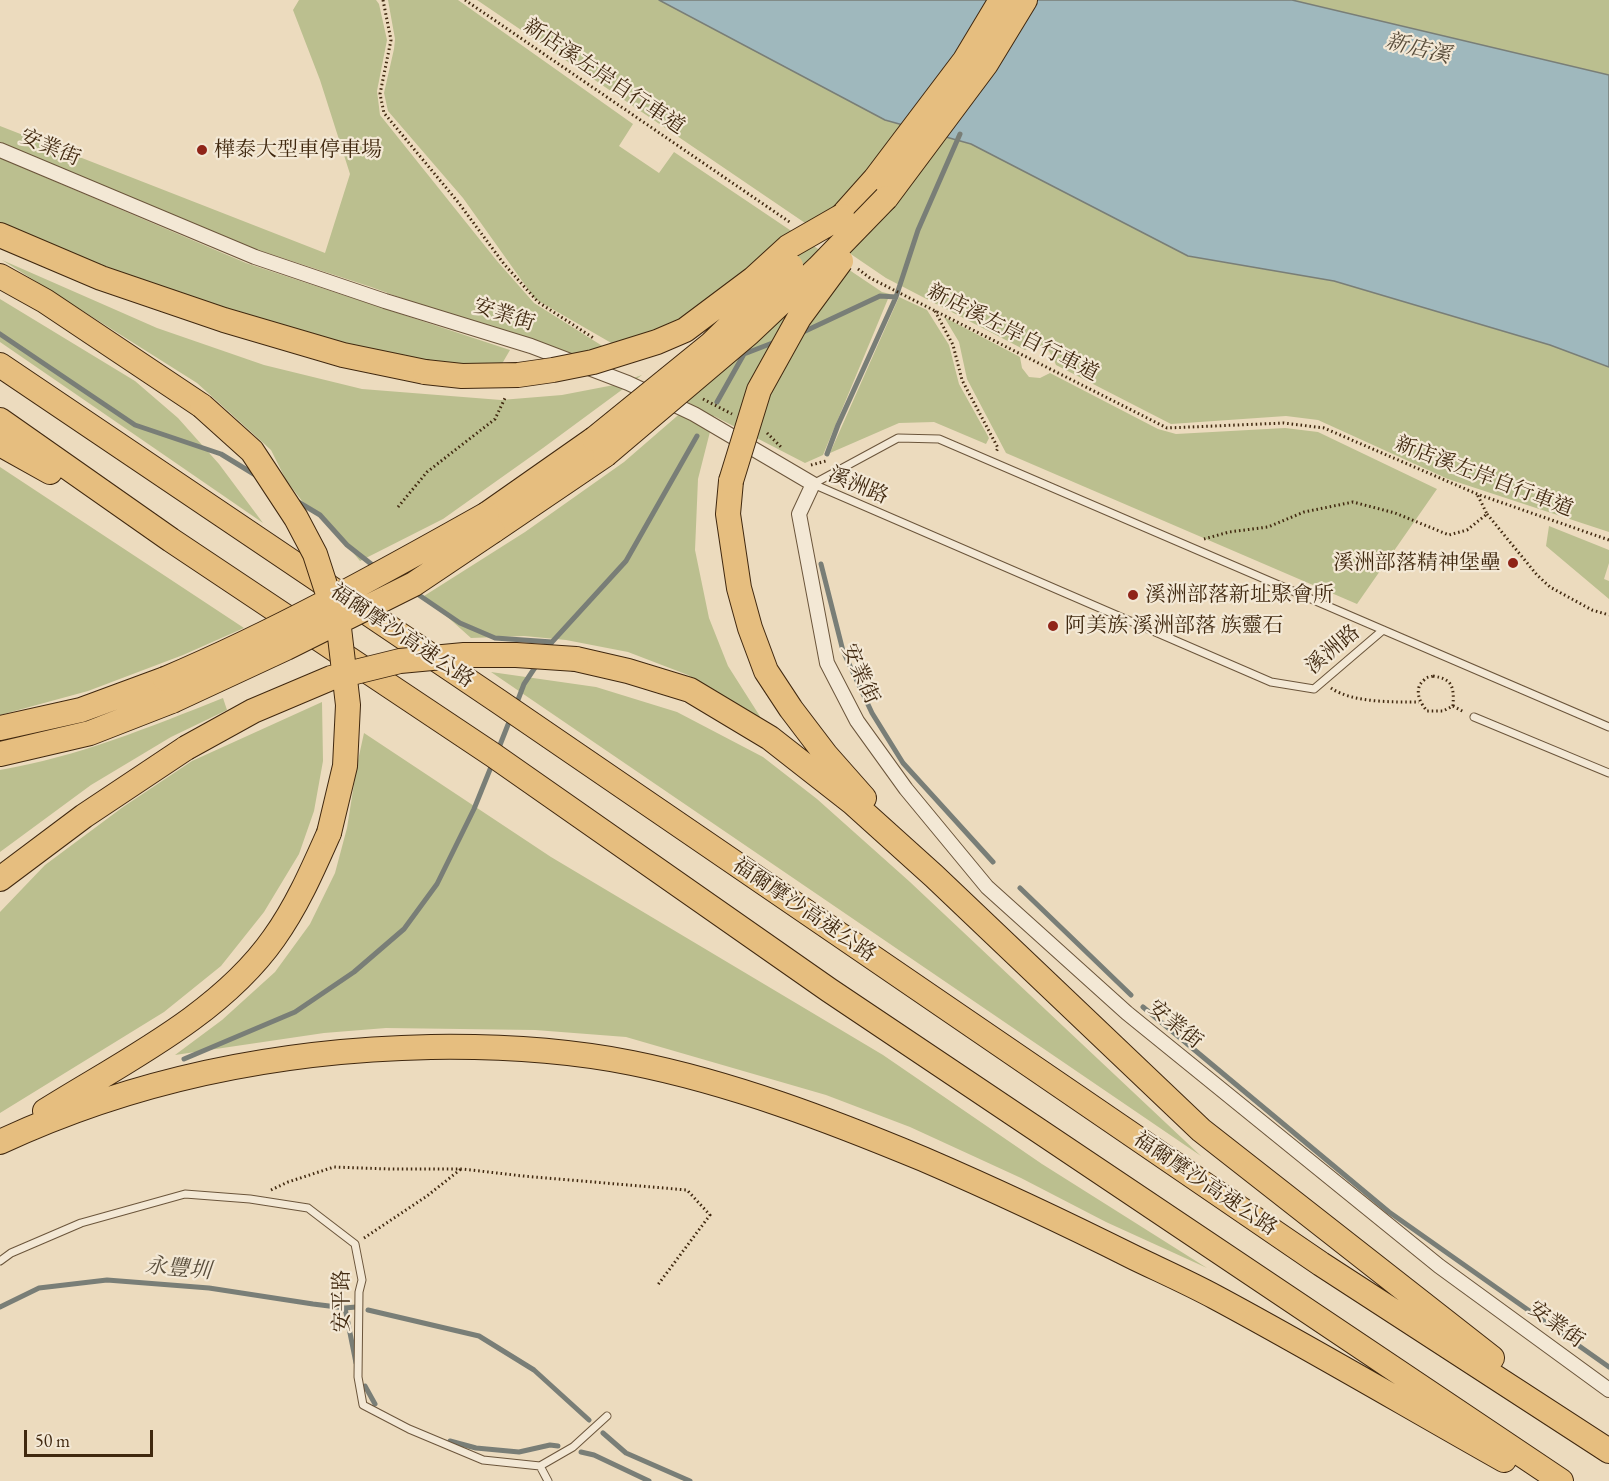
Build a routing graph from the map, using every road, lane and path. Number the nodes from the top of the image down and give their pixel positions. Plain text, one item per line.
1 (383, 0) edge
2 (465, 0) edge
3 (1019, 2) edge
4 (0, 150) edge
5 (886, 198) junction
6 (842, 216) junction
7 (791, 224) dead end
8 (0, 235) edge
9 (850, 264) dead end
10 (0, 276) edge
11 (934, 310) junction
12 (598, 341) dead end
13 (0, 365) edge
14 (510, 387) dead end
15 (697, 396) dead end
16 (739, 418) dead end
17 (0, 420) edge
18 (759, 429) dead end
19 (0, 444) edge
20 (599, 447) junction
21 (786, 451) dead end
22 (992, 462) junction
23 (813, 484) junction
24 (1477, 494) junction
25 (398, 507) dead end
26 (1487, 514) junction
27 (171, 540) junction
28 (1609, 540) edge
29 (1185, 545) junction
30 (1609, 615) edge
31 (1383, 630) junction
32 (1322, 682) junction
33 (168, 690) junction
34 (1419, 702) junction
35 (1474, 717) dead end
36 (0, 728) edge
37 (1609, 728) edge
38 (0, 754) edge
39 (1609, 773) edge
40 (934, 876) junction
41 (0, 879) edge
42 (0, 1141) edge
43 (462, 1169) junction
44 (250, 1200) junction
45 (355, 1244) junction
46 (0, 1261) edge
47 (657, 1286) dead end
48 (1609, 1390) edge
49 (607, 1416) dead end
50 (1609, 1451) edge
51 (540, 1466) junction
52 (549, 1481) edge
53 (1542, 1481) edge
54 (1561, 1481) edge

1 - 12 path
2 - 7 path, 新店溪左岸自行車道
3 - 5 highway
3 - 6 highway
4 - 23 street, 安業街
5 - 20 highway, bridge
5 - 40 highway, bridge
6 - 8 highway, bridge
6 - 20 highway, bridge
9 - 11 path, 新店溪左岸自行車道
10 - 42 highway, bridge
11 - 22 path
11 - 24 path, 新店溪左岸自行車道
13 - 50 highway, 福爾摩沙高速公路
14 - 25 path
15 - 16 path
17 - 27 highway
18 - 21 path
19 - 27 highway
20 - 33 highway, bridge
22 - 23 lane, 溪洲路
22 - 29 lane, 溪洲路
23 - 32 lane, 溪洲路
23 - 48 street, 安業街
24 - 26 path
24 - 28 path, 新店溪左岸自行車道
26 - 29 path
26 - 30 path
27 - 54 highway
29 - 31 lane, 溪洲路
31 - 32 lane, 溪洲路
31 - 37 lane, 溪洲路
32 - 34 path
33 - 36 highway
33 - 38 highway
34 - 34 path
35 - 39 lane
40 - 41 highway, bridge
40 - 50 highway
42 - 53 highway
43 - 44 path
43 - 45 path
43 - 47 path
44 - 45 lane, 安平路
44 - 46 lane, 安平路
45 - 51 lane, 安平路
49 - 51 lane
51 - 52 lane

